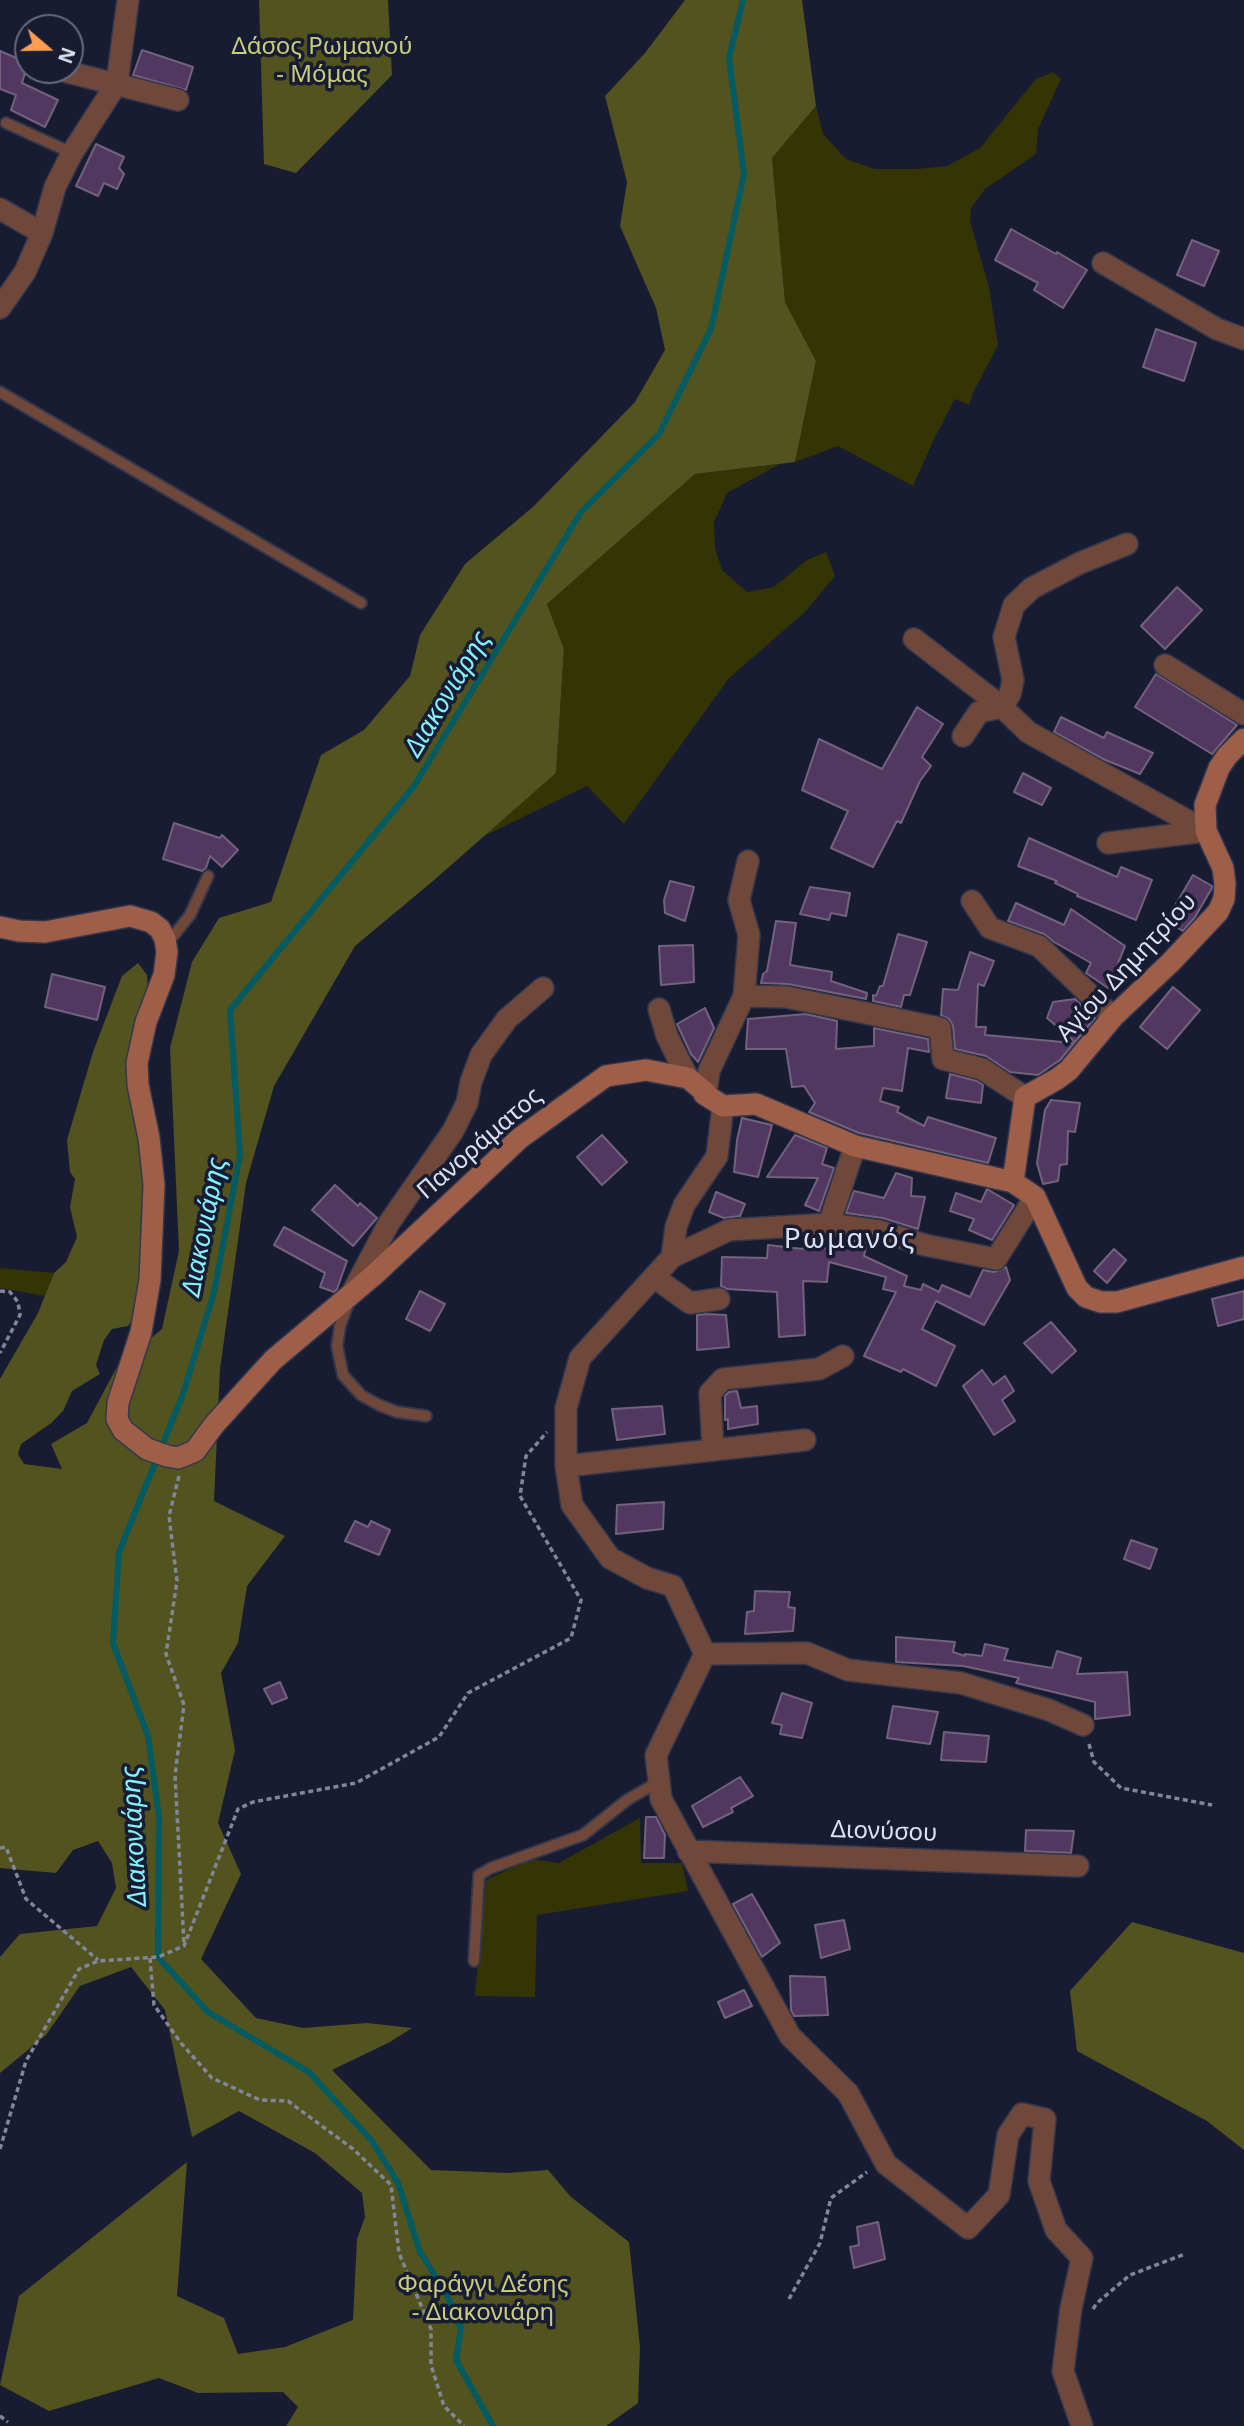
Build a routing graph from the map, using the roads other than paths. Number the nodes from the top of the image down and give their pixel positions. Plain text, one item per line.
1 (128, 0) edge
2 (84, 75) edge
3 (117, 83) junction
4 (178, 100) dead end
5 (6, 123) dead end
6 (72, 153) junction
7 (0, 209) edge
8 (42, 233) junction
9 (1103, 263) dead end
10 (0, 308) edge
11 (1244, 339) edge
12 (0, 392) edge
13 (1127, 544) dead end
14 (361, 603) dead end
15 (914, 639) dead end
16 (1165, 665) dead end
17 (1002, 707) junction
18 (1244, 714) edge
19 (963, 736) dead end
20 (1244, 739) edge
21 (1206, 831) junction
22 (1108, 843) dead end
23 (748, 861) dead end
24 (208, 876) dead end
25 (972, 901) dead end
26 (0, 927) edge
27 (166, 945) junction
28 (543, 988) dead end
29 (744, 996) junction
30 (659, 1009) dead end
31 (1113, 1017) junction
32 (688, 1078) junction
33 (1025, 1097) junction
34 (714, 1099) junction
35 (855, 1146) junction
36 (1013, 1182) junction
37 (1035, 1197) junction
38 (829, 1224) junction
39 (672, 1257) junction
40 (1244, 1267) edge
41 (654, 1277) junction
42 (352, 1293) junction
43 (719, 1299) dead end
44 (843, 1356) dead end
45 (426, 1416) dead end
46 (805, 1440) dead end
47 (713, 1450) junction
48 (566, 1466) junction
49 (705, 1654) junction
50 (1083, 1725) road end
51 (659, 1782) junction
52 (688, 1851) junction
53 (1078, 1866) dead end
54 (474, 1961) dead end
55 (1082, 2426) edge

1 - 3 street
2 - 3 street
3 - 4 street
3 - 6 street
5 - 6 lane
6 - 8 street
7 - 8 street
8 - 10 street
9 - 11 street
12 - 14 lane
13 - 17 street
15 - 17 street
16 - 18 street
17 - 19 street
17 - 21 street
20 - 21 main road, Αγίου Δημητρίου
21 - 22 street
21 - 31 main road, Αγίου Δημητρίου
23 - 29 street
24 - 27 lane
25 - 31 street
26 - 27 main road
27 - 42 main road, Πανοράματος
28 - 42 street
29 - 33 street
29 - 34 street
30 - 32 street
31 - 33 main road, Αγίου Δημητρίου
32 - 34 main road, Πανοράματος
32 - 42 main road, Πανοράματος
33 - 36 main road
34 - 35 main road
34 - 39 street
35 - 36 main road
35 - 38 street
36 - 37 main road
37 - 38 street
37 - 40 main road
38 - 39 street
39 - 41 street
41 - 43 street
41 - 48 street
42 - 45 lane
44 - 47 street
46 - 47 street
47 - 48 street
48 - 49 street
49 - 50 street
49 - 51 street
51 - 52 street
51 - 54 lane
52 - 53 street, Διονύσου
52 - 55 street

